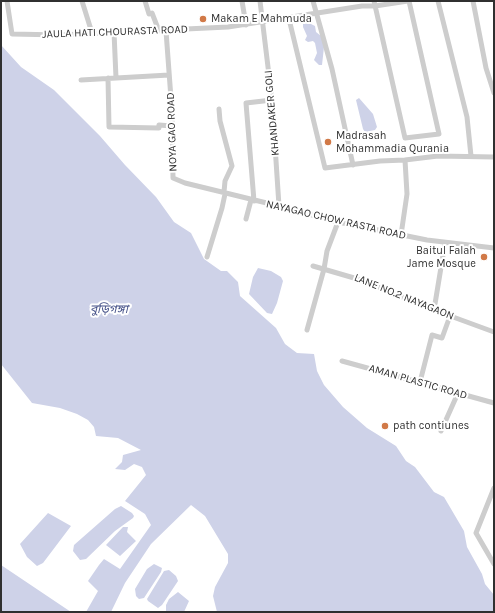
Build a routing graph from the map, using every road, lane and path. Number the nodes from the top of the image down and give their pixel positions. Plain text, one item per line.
1 (6, 1) edge
2 (82, 1) edge
3 (145, 1) edge
4 (242, 1) edge
5 (260, 1) edge
6 (314, 1) edge
7 (408, 1) edge
8 (438, 1) edge
9 (473, 1) edge
10 (375, 4) edge
11 (317, 14) junction
12 (289, 18) junction
13 (262, 22) junction
14 (246, 24) junction
15 (159, 31) junction
16 (166, 31) junction
17 (114, 32) junction
18 (92, 33) junction
19 (169, 75) junction
20 (108, 78) junction
21 (116, 78) junction
22 (81, 80) dead end
23 (494, 93) edge
24 (272, 100) junction
25 (219, 109) dead end
26 (172, 126) junction
27 (471, 156) junction
28 (494, 157) edge
29 (405, 160) junction
30 (353, 165) junction
31 (226, 194) junction
32 (252, 200) junction
33 (279, 206) junction
34 (246, 219) dead end
35 (338, 222) junction
36 (401, 235) junction
37 (445, 243) junction
38 (494, 248) edge
39 (207, 258) dead end
40 (313, 266) dead end
41 (324, 268) junction
42 (434, 310) junction
43 (450, 316) junction
44 (307, 330) dead end
45 (494, 332) edge
46 (342, 361) dead end
47 (420, 382) junction
48 (458, 393) junction
49 (494, 403) edge
50 (441, 431) dead end
51 (494, 488) edge
52 (494, 564) edge

1 - 18 street, JAULA HATI CHOURASTA ROAD
2 - 18 street
3 - 15 street
4 - 14 street
5 - 13 street, KHANDAKER GOLI
6 - 11 street
7 - 10 street, JAULA HATI CHOURASTA ROAD
7 - 10 street
8 - 27 street
9 - 23 street
10 - 11 street, JAULA HATI CHOURASTA ROAD
11 - 12 street, JAULA HATI CHOURASTA ROAD
11 - 30 street
12 - 13 street, JAULA HATI CHOURASTA ROAD
12 - 30 street
13 - 14 street, JAULA HATI CHOURASTA ROAD
13 - 24 street, KHANDAKER GOLI
14 - 16 street, JAULA HATI CHOURASTA ROAD
15 - 16 street, JAULA HATI CHOURASTA ROAD
15 - 17 street, JAULA HATI CHOURASTA ROAD
16 - 19 street, NOYA GAO ROAD
17 - 18 street, JAULA HATI CHOURASTA ROAD
17 - 21 street
19 - 21 street
19 - 26 street, NOYA GAO ROAD
20 - 21 street
20 - 22 street
20 - 26 street
24 - 32 street
24 - 33 street, KHANDAKER GOLI
25 - 31 street
26 - 31 street, NOYA GAO ROAD
27 - 28 street
27 - 29 street
29 - 30 street
29 - 36 street
31 - 32 street, NAYAGAO CHOW RASTA ROAD
31 - 39 street
32 - 33 street, NAYAGAO CHOW RASTA ROAD
32 - 34 street
33 - 35 street, NAYAGAO CHOW RASTA ROAD
35 - 36 street, NAYAGAO CHOW RASTA ROAD
35 - 41 street
36 - 37 street, NAYAGAO CHOW RASTA ROAD
37 - 38 street, NAYAGAO CHOW RASTA ROAD
37 - 42 street
40 - 41 street, LANE NO.2 NAYAGAON
41 - 42 street, LANE NO.2 NAYAGAON
41 - 44 street
42 - 43 street, LANE NO.2 NAYAGAON
43 - 45 street, LANE NO.2 NAYAGAON
43 - 47 street
46 - 47 street, AMAN PLASTIC ROAD
47 - 48 street, AMAN PLASTIC ROAD
48 - 49 street, AMAN PLASTIC ROAD
48 - 50 street
51 - 52 street

